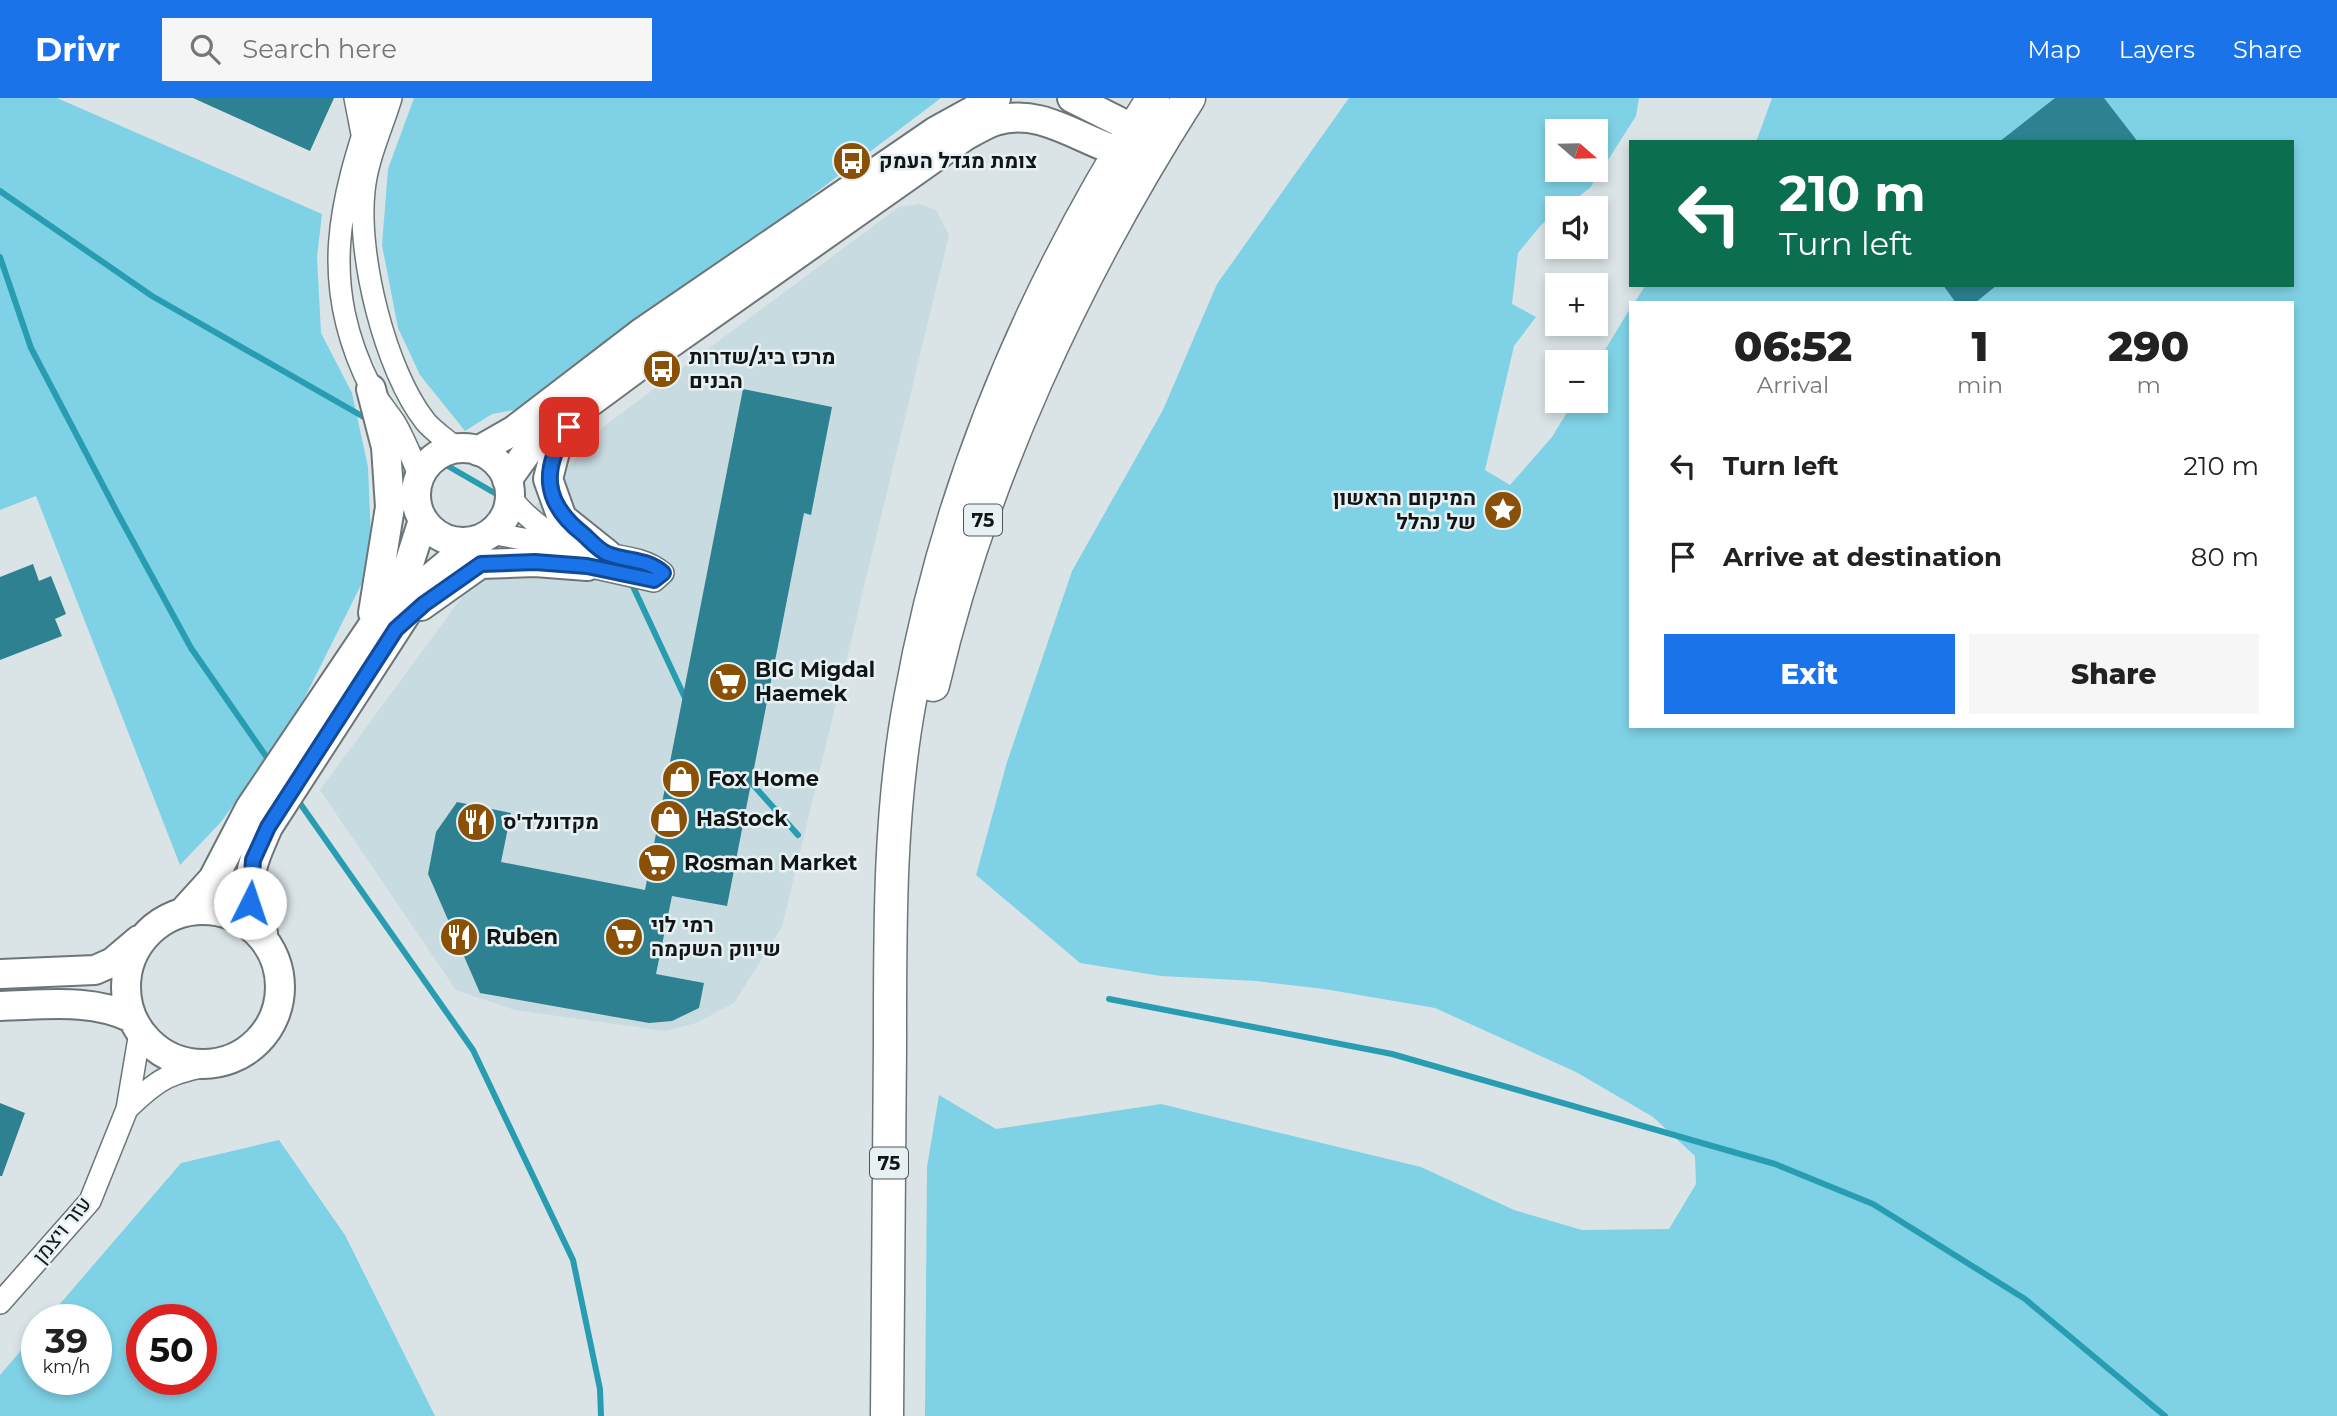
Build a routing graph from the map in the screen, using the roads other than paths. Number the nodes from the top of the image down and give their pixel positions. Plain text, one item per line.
1 (355, 98) edge
2 (375, 98) edge
3 (391, 98) edge
4 (996, 98) edge
5 (1072, 98) edge
6 (1153, 98) edge
7 (1189, 98) edge
8 (362, 136) junction
9 (1126, 141) junction
10 (1152, 157) junction
11 (371, 388) junction
12 (581, 409) junction
13 (468, 450) junction
14 (420, 477) junction
15 (508, 488) junction
16 (423, 520) junction
17 (483, 537) junction
18 (597, 560) junction
19 (383, 630) junction
20 (890, 910) junction
21 (184, 911) junction
22 (146, 934) junction
23 (271, 948) junction
24 (0, 974) edge
25 (0, 1006) edge
26 (136, 1025) junction
27 (222, 1063) junction
28 (127, 1109) junction
29 (0, 1303) edge
30 (887, 1416) edge

1 - 8 street
2 - 8 street
3 - 13 street
4 - 13 main road
5 - 9 main road
6 - 9 highway, 75
7 - 10 highway, 75
8 - 11 street
9 - 10 main road
9 - 12 main road
9 - 20 highway, 75
10 - 20 highway, 75
11 - 14 street
11 - 19 main road
12 - 15 main road
12 - 18 main road
13 - 14 main road
13 - 15 main road
14 - 16 main road
15 - 17 main road
15 - 18 street
16 - 17 main road
16 - 19 main road
17 - 18 street
17 - 19 main road
18 - 19 main road
19 - 21 main road
19 - 23 main road
20 - 30 highway, 75
21 - 22 main road
21 - 23 main road
22 - 24 main road
22 - 26 main road
23 - 27 main road
25 - 26 main road
26 - 27 main road
26 - 28 street
27 - 28 street
28 - 29 street, עזר ויצמן

